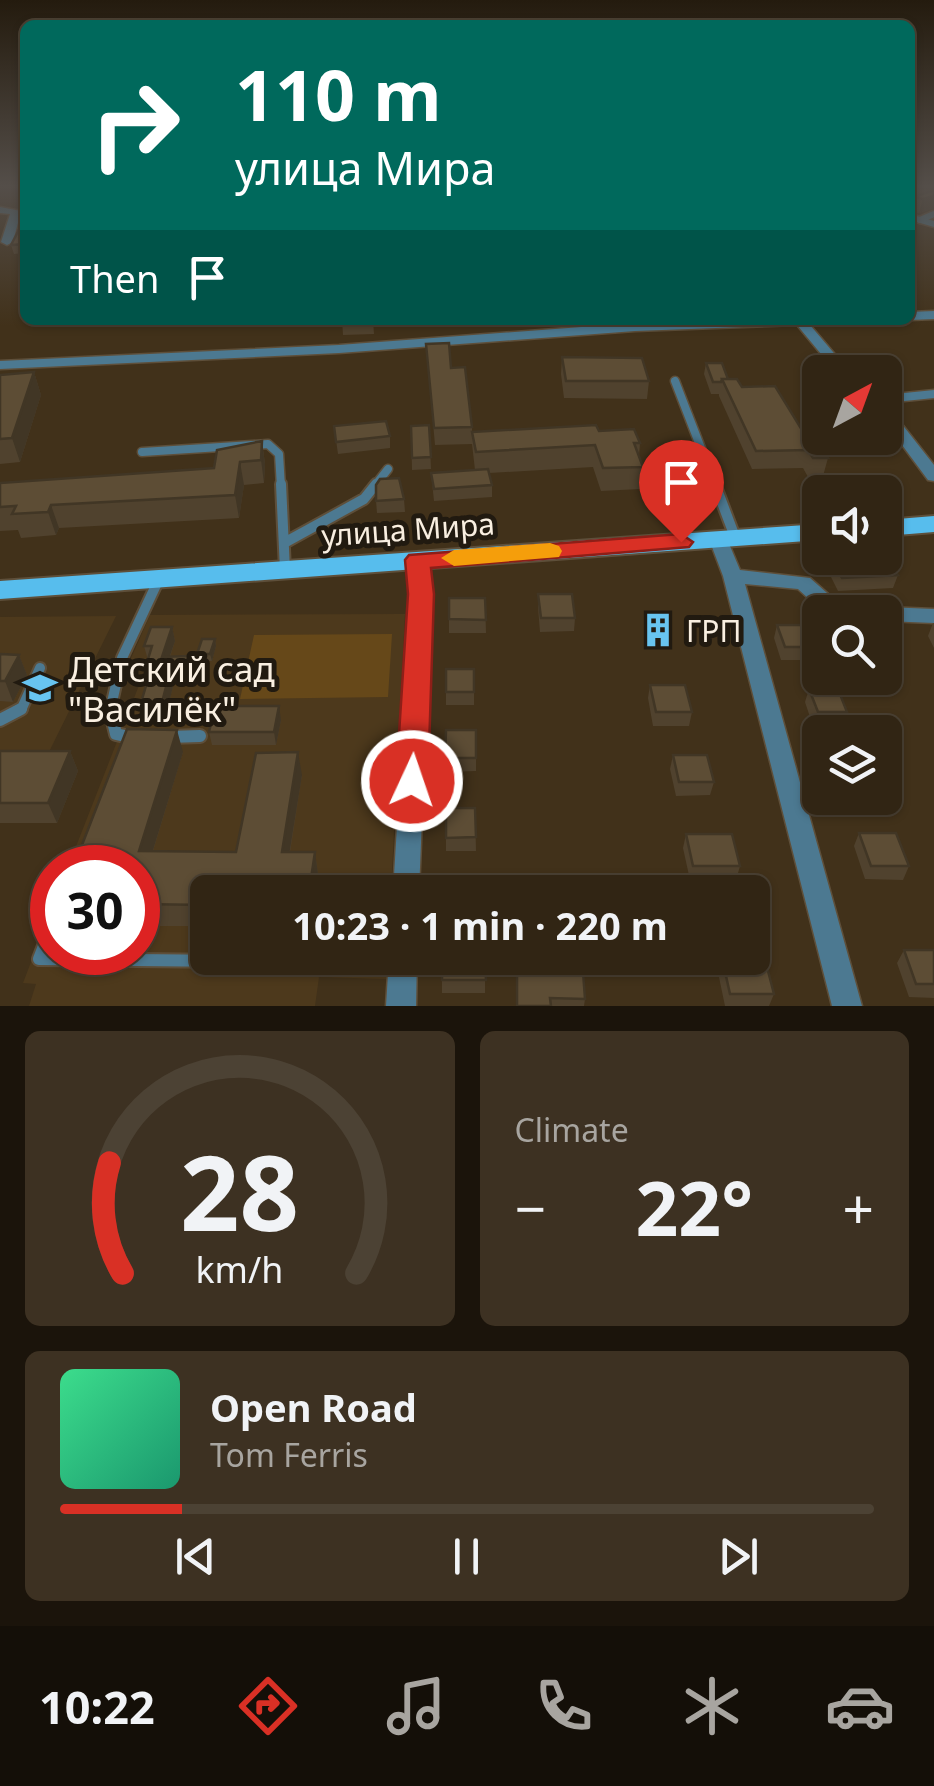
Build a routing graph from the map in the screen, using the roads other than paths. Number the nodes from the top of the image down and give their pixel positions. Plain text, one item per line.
1 (701, 325) edge
2 (804, 325) edge
3 (829, 355) edge
4 (0, 365) edge
5 (675, 381) dead end
6 (934, 394) edge
7 (902, 397) edge
8 (902, 434) edge
9 (142, 452) dead end
10 (388, 469) dead end
11 (934, 476) edge
12 (934, 524) edge
13 (902, 527) edge
14 (802, 533) edge
15 (727, 539) junction
16 (284, 556) junction
17 (418, 560) junction
18 (733, 576) junction
19 (159, 579) junction
20 (0, 590) edge
21 (816, 595) edge
22 (902, 615) edge
23 (934, 616) edge
24 (40, 668) dead end
25 (0, 720) edge
26 (200, 736) dead end
27 (128, 738) junction
28 (120, 757) edge
29 (407, 875) edge
30 (160, 961) edge
31 (190, 961) edge
32 (402, 975) edge
33 (401, 1006) edge
34 (847, 1006) edge

1 - 4 street
2 - 3 street
5 - 15 lane
6 - 7 street
8 - 11 street
9 - 16 lane
10 - 16 lane
12 - 13 main road
14 - 15 main road, улица Мира
15 - 17 main road, улица Мира
15 - 18 street
16 - 17 main road, улица Мира
16 - 19 main road, улица Мира
17 - 29 street
18 - 21 street
18 - 34 street
19 - 20 main road, улица Мира
19 - 27 lane
22 - 23 street
24 - 25 lane
26 - 27 lane
27 - 28 lane
30 - 31 lane
32 - 33 street

